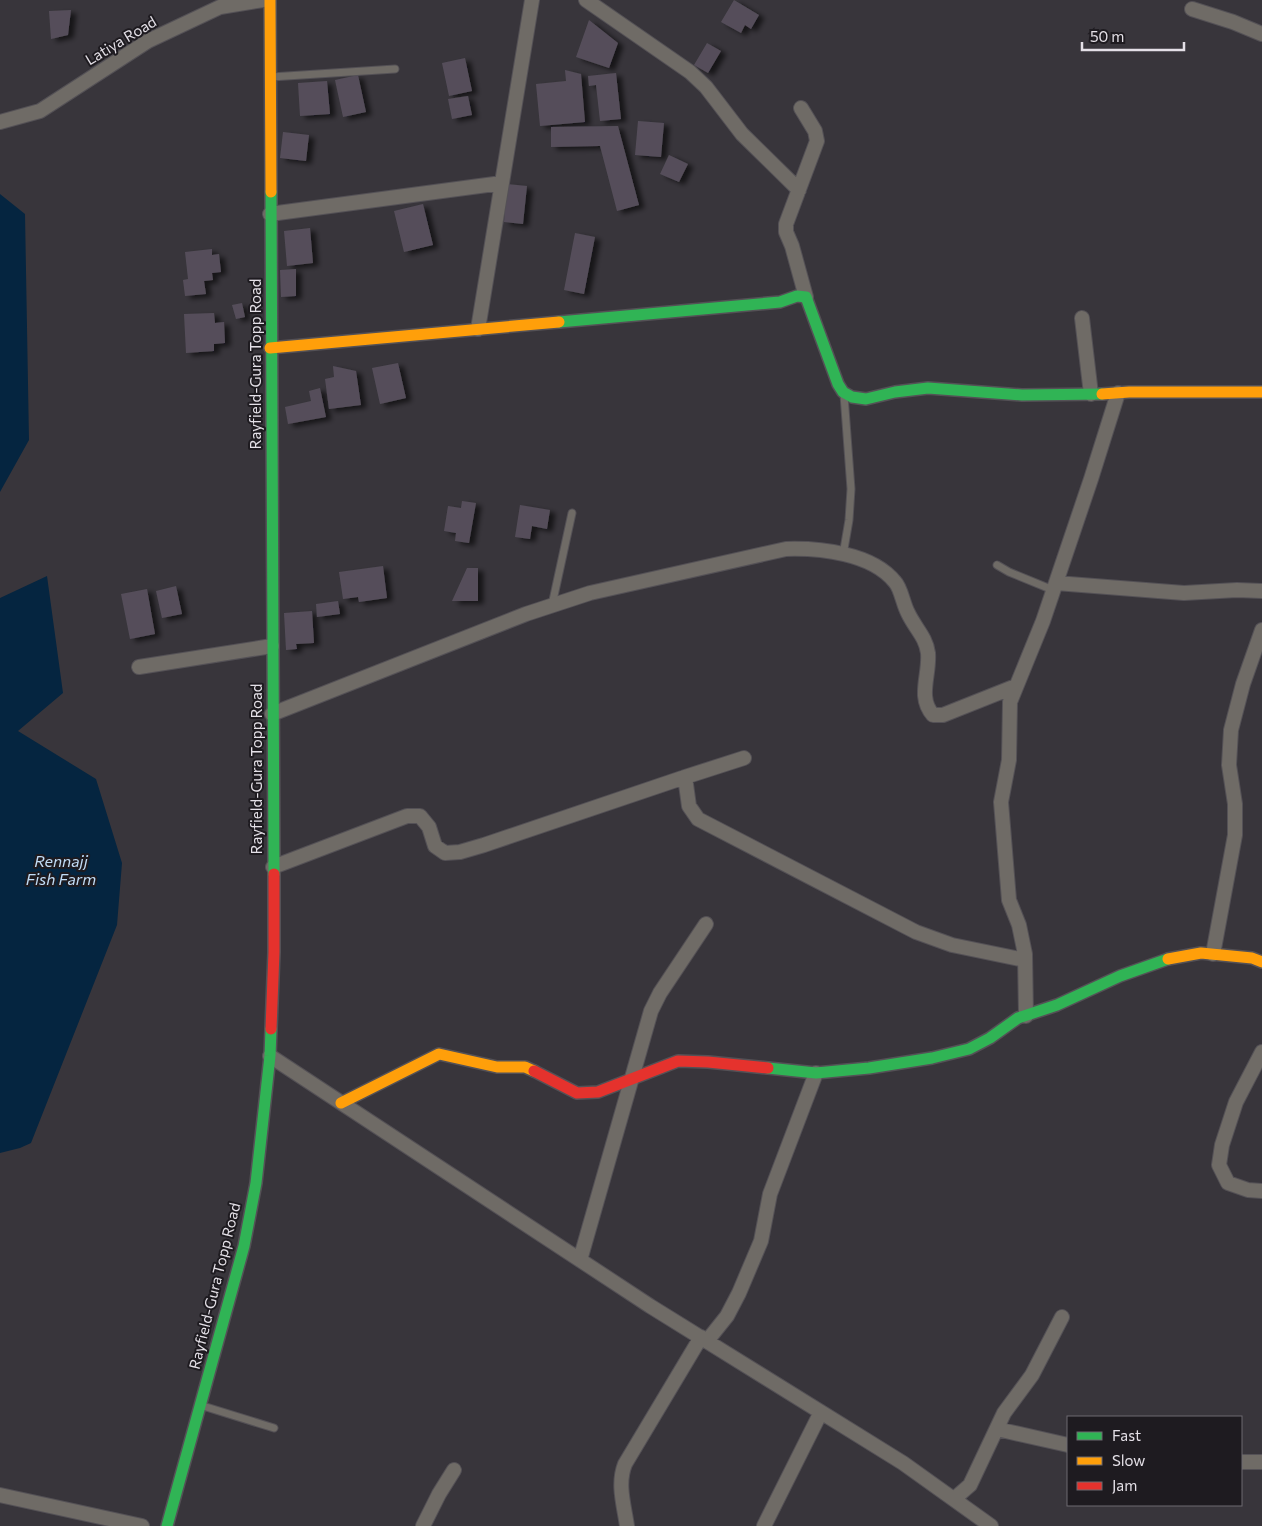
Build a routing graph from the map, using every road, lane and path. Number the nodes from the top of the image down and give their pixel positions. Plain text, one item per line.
1 (263, 0) edge
2 (270, 0) edge
3 (532, 0) edge
4 (586, 0) edge
5 (1192, 9) dead end
6 (1262, 34) edge
7 (395, 69) dead end
8 (269, 77) junction
9 (801, 108) dead end
10 (0, 122) edge
11 (502, 183) junction
12 (799, 190) junction
13 (270, 214) junction
14 (806, 297) junction
15 (1082, 318) dead end
16 (478, 329) junction
17 (270, 348) junction
18 (843, 392) junction
19 (1262, 392) edge
20 (1118, 393) junction
21 (1091, 394) junction
22 (572, 513) dead end
23 (843, 555) junction
24 (997, 565) dead end
25 (1054, 587) junction
26 (1262, 591) edge
27 (552, 606) junction
28 (1262, 630) edge
29 (272, 646) junction
30 (139, 667) dead end
31 (1016, 686) junction
32 (272, 714) junction
33 (744, 758) dead end
34 (685, 776) junction
35 (273, 867) junction
36 (706, 924) dead end
37 (1213, 954) junction
38 (1025, 960) junction
39 (1259, 960) edge
40 (1026, 1016) junction
41 (1262, 1052) edge
42 (270, 1056) junction
43 (816, 1073) junction
44 (632, 1079) junction
45 (341, 1102) junction
46 (1262, 1191) edge
47 (580, 1260) junction
48 (1062, 1317) dead end
49 (704, 1339) junction
50 (200, 1405) junction
51 (821, 1412) junction
52 (274, 1428) dead end
53 (997, 1429) junction
54 (1067, 1445) edge
55 (1242, 1462) edge
56 (1262, 1462) edge
57 (454, 1470) dead end
58 (0, 1495) edge
59 (954, 1500) junction
60 (975, 1521) edge
61 (142, 1526) edge
62 (167, 1526) edge
63 (423, 1526) edge
64 (627, 1526) edge
65 (764, 1526) edge
66 (991, 1526) edge

1 - 10 street, Latiya Road
2 - 8 street, Rayfield-Gura Topp Road
3 - 11 street
4 - 12 street
5 - 6 street
7 - 8 lane
8 - 13 street, Rayfield-Gura Topp Road
9 - 12 street
11 - 13 street
11 - 16 street
12 - 14 street
13 - 17 street, Rayfield-Gura Topp Road
14 - 16 street
14 - 18 street
15 - 21 street
16 - 17 street
17 - 29 street, Rayfield-Gura Topp Road
18 - 21 street
18 - 23 lane
19 - 20 street
20 - 21 street
20 - 25 street
22 - 27 lane
23 - 27 street
23 - 31 street
24 - 25 lane
25 - 26 street
25 - 31 street
27 - 32 street
28 - 37 street
29 - 30 street
29 - 32 street, Rayfield-Gura Topp Road
31 - 38 street
32 - 35 street, Rayfield-Gura Topp Road
33 - 34 street
34 - 35 street
34 - 38 street
35 - 42 street, Rayfield-Gura Topp Road
36 - 44 street
37 - 39 street
37 - 40 street
38 - 40 street
40 - 43 street
41 - 46 street
42 - 45 street
42 - 50 street, Rayfield-Gura Topp Road
43 - 44 street
43 - 49 street
44 - 45 street
44 - 47 street
45 - 47 street
47 - 49 street
48 - 53 street
49 - 51 street
49 - 64 street
50 - 52 lane
50 - 62 street, Rayfield-Gura Topp Road
51 - 59 street
51 - 65 street
53 - 54 street
53 - 59 street
55 - 56 street
57 - 63 street
58 - 61 street
59 - 60 street
60 - 66 street

